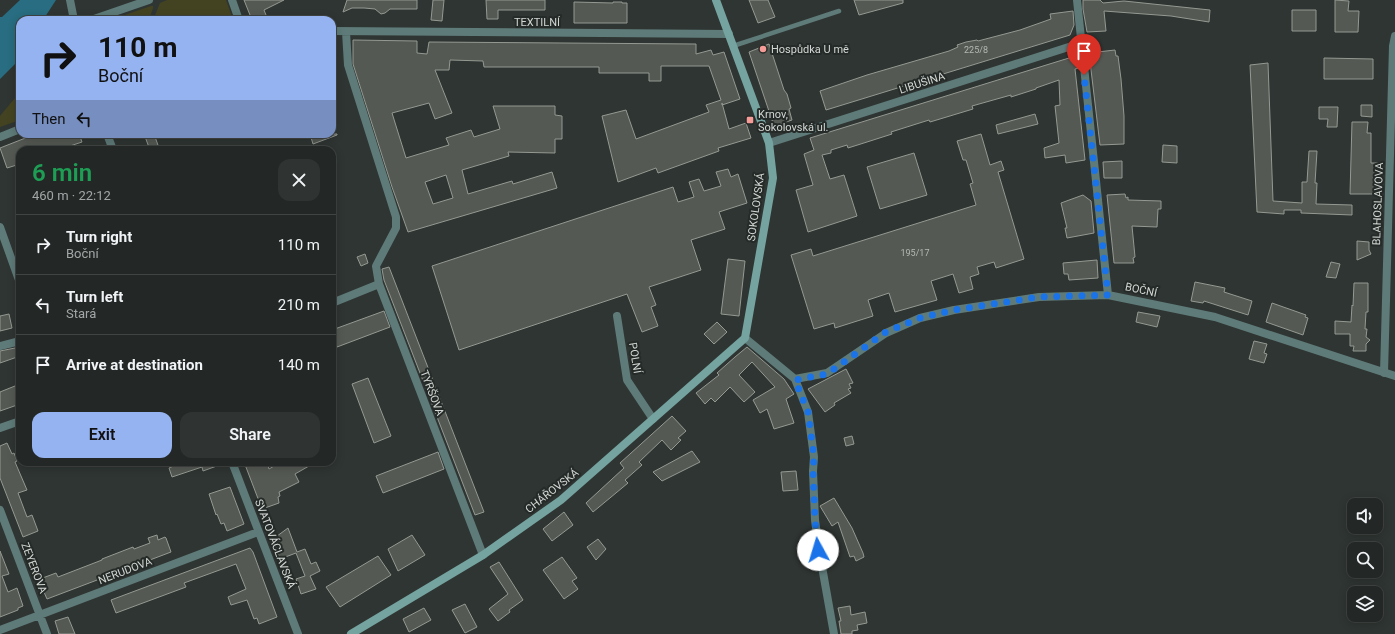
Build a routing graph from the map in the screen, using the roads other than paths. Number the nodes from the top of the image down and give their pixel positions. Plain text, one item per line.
1 (149, 0) edge
2 (232, 0) edge
3 (716, 0) edge
4 (1077, 0) edge
5 (70, 2) edge
6 (839, 11) dead end
7 (73, 16) edge
8 (103, 16) edge
9 (238, 16) edge
10 (336, 31) edge
11 (346, 32) junction
12 (728, 34) junction
13 (1395, 36) edge
14 (1081, 43) junction
15 (733, 46) junction
16 (16, 131) edge
17 (0, 137) edge
18 (769, 143) junction
19 (0, 227) edge
20 (16, 272) edge
21 (378, 284) junction
22 (1108, 295) junction
23 (336, 301) edge
24 (617, 316) dead end
25 (745, 338) junction
26 (16, 342) edge
27 (0, 346) edge
28 (1384, 373) junction
29 (1395, 376) edge
30 (795, 380) junction
31 (653, 419) junction
32 (16, 422) edge
33 (0, 428) edge
34 (233, 466) edge
35 (0, 510) edge
36 (258, 532) junction
37 (483, 555) junction
38 (40, 615) junction
39 (0, 630) edge
40 (47, 634) edge
41 (298, 634) edge
42 (351, 634) edge
43 (834, 634) edge

1 - 8 street
2 - 9 street
3 - 12 street, SOKOLOVSKÁ
4 - 14 street
5 - 7 street
6 - 15 lane
10 - 11 street, TEXTILNÍ
11 - 12 street, TEXTILNÍ
11 - 21 street
12 - 15 street, SOKOLOVSKÁ
13 - 28 street, BLAHOSLAVOVA
14 - 18 street, LIBUŠINA
14 - 22 street
15 - 18 street, SOKOLOVSKÁ
16 - 17 street
18 - 25 street, SOKOLOVSKÁ
19 - 20 street
21 - 23 street
21 - 37 street, TYRŠOVA
22 - 28 street, BOČNÍ
22 - 30 street, BOČNÍ
24 - 31 street, POLNÍ
25 - 30 street
25 - 31 street, CHÁŘOVSKÁ
26 - 27 street
28 - 29 street, BOČNÍ
30 - 43 street
31 - 37 street, CHÁŘOVSKÁ
32 - 33 street
34 - 36 street, SVATOVÁCLAVSKÁ
35 - 38 street, ZEYEROVA
36 - 38 street, NERUDOVA
36 - 41 street, SVATOVÁCLAVSKÁ
37 - 42 street, CHÁŘOVSKÁ
38 - 39 street, NERUDOVA
38 - 40 street, ZEYEROVA

